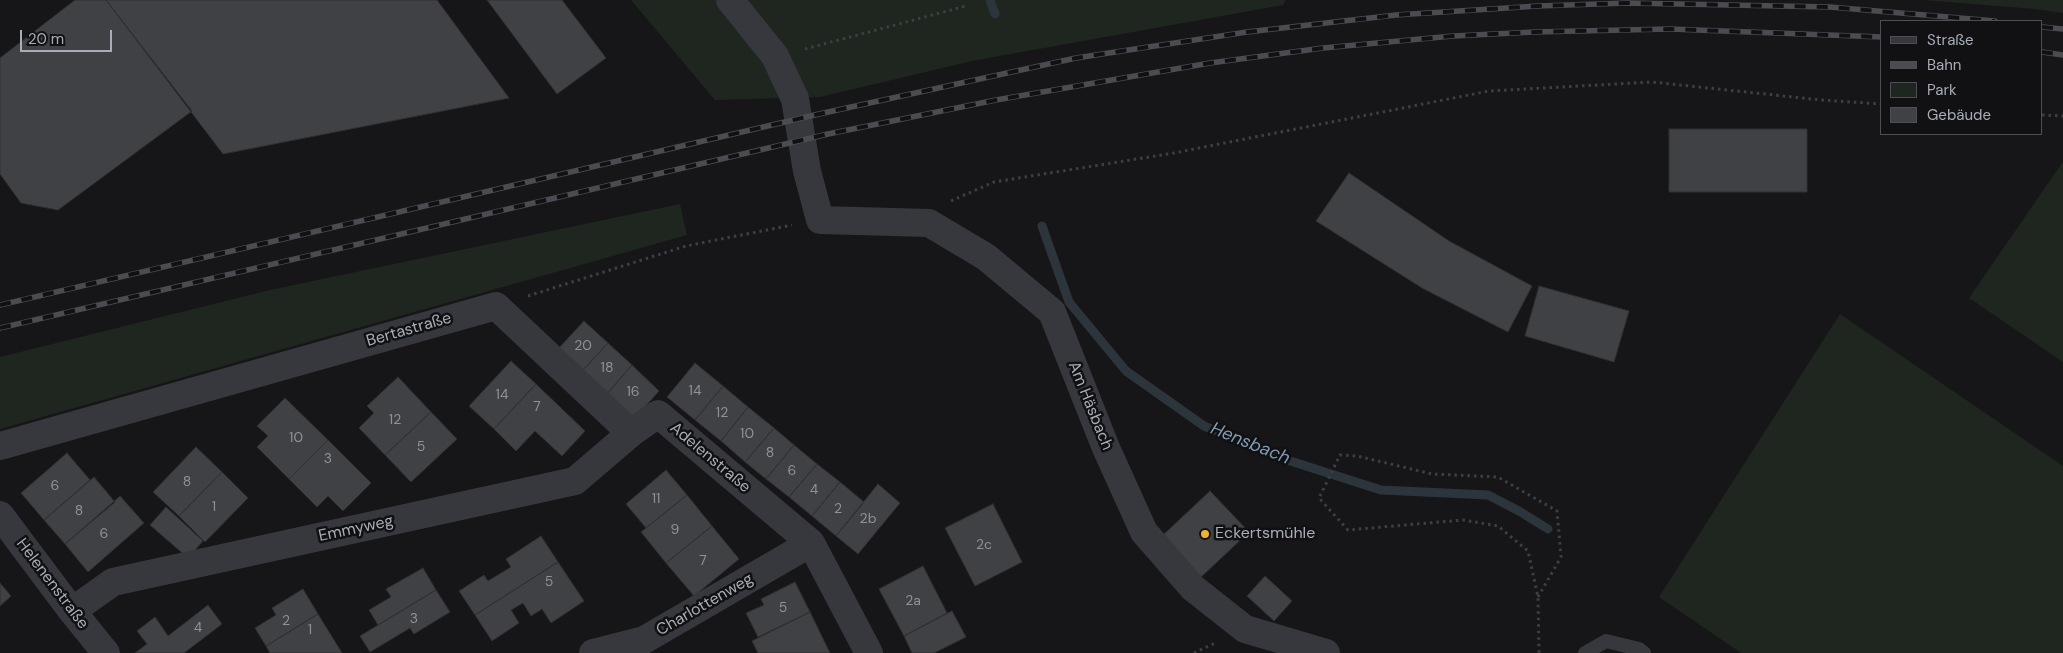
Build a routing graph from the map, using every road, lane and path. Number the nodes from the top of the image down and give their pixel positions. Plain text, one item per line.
1 (730, 0) edge
2 (966, 6) dead end
3 (776, 56) junction
4 (1880, 104) edge
5 (2043, 115) edge
6 (2063, 116) edge
7 (820, 220) junction
8 (929, 223) junction
9 (496, 306) junction
10 (631, 433) junction
11 (0, 446) edge
12 (0, 515) edge
13 (811, 543) junction
14 (1538, 596) junction
15 (72, 612) junction
16 (106, 653) edge
17 (593, 653) edge
18 (869, 653) edge
19 (1326, 653) edge
20 (1539, 653) edge
21 (1585, 653) edge
22 (1644, 653) edge

1 - 3 street
2 - 3 path
3 - 7 street
4 - 8 path
5 - 6 path
7 - 8 street, Am Häsbach
7 - 9 path
8 - 19 street, Am Häsbach
9 - 10 street
9 - 11 street, Bertastraße
10 - 13 street, Adelenstraße
10 - 15 street, Emmyweg
12 - 15 street, Helenenstraße
13 - 17 street, Charlottenweg
13 - 18 street, Adelenstraße
14 - 14 path
14 - 20 path
15 - 16 street, Helenenstraße
21 - 22 lane

